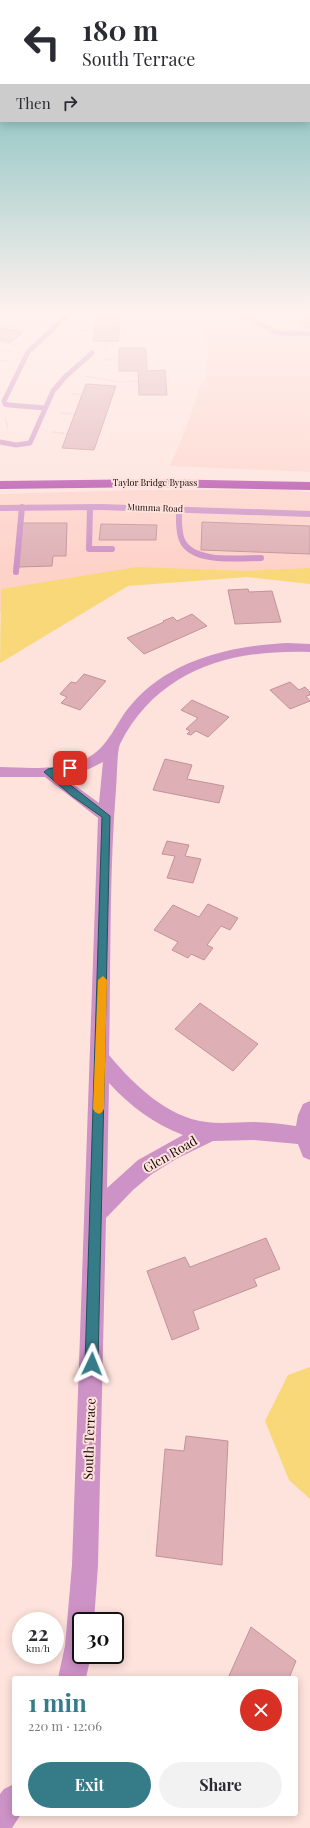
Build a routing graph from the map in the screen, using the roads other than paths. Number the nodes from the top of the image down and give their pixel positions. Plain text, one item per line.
1 (5, 398) edge
2 (50, 398) edge
3 (45, 408) junction
4 (0, 442) edge
5 (0, 474) edge
6 (310, 478) edge
7 (0, 485) edge
8 (310, 486) edge
9 (22, 507) junction
10 (90, 507) junction
11 (0, 508) edge
12 (179, 509) junction
13 (310, 514) edge
14 (112, 549) dead end
15 (261, 558) dead end
16 (16, 572) dead end
17 (310, 648) edge
18 (112, 746) junction
19 (0, 772) edge
20 (48, 772) junction
21 (106, 816) junction
22 (100, 1058) junction
23 (310, 1110) edge
24 (211, 1132) junction
25 (308, 1143) edge
26 (96, 1214) junction
27 (72, 1676) edge
28 (12, 1802) edge
29 (0, 1820) edge

1 - 3 lane
2 - 3 lane
3 - 4 lane
5 - 6 main road, Taylor Bridge Bypass
7 - 8 main road, Taylor Bridge Bypass
9 - 10 street, Mumma Road
9 - 11 street, Mumma Road
9 - 16 lane
10 - 12 street, Mumma Road
10 - 14 lane
12 - 13 street, Mumma Road
12 - 15 lane
17 - 18 street
18 - 20 street
18 - 21 street, South Terrace
19 - 20 street
20 - 21 street
21 - 22 street, South Terrace
22 - 24 street, Glen Road
22 - 26 street, South Terrace
23 - 25 street, Glen Road
24 - 25 street, Glen Road
24 - 26 street, Glen Road
26 - 27 street, South Terrace
28 - 29 street

